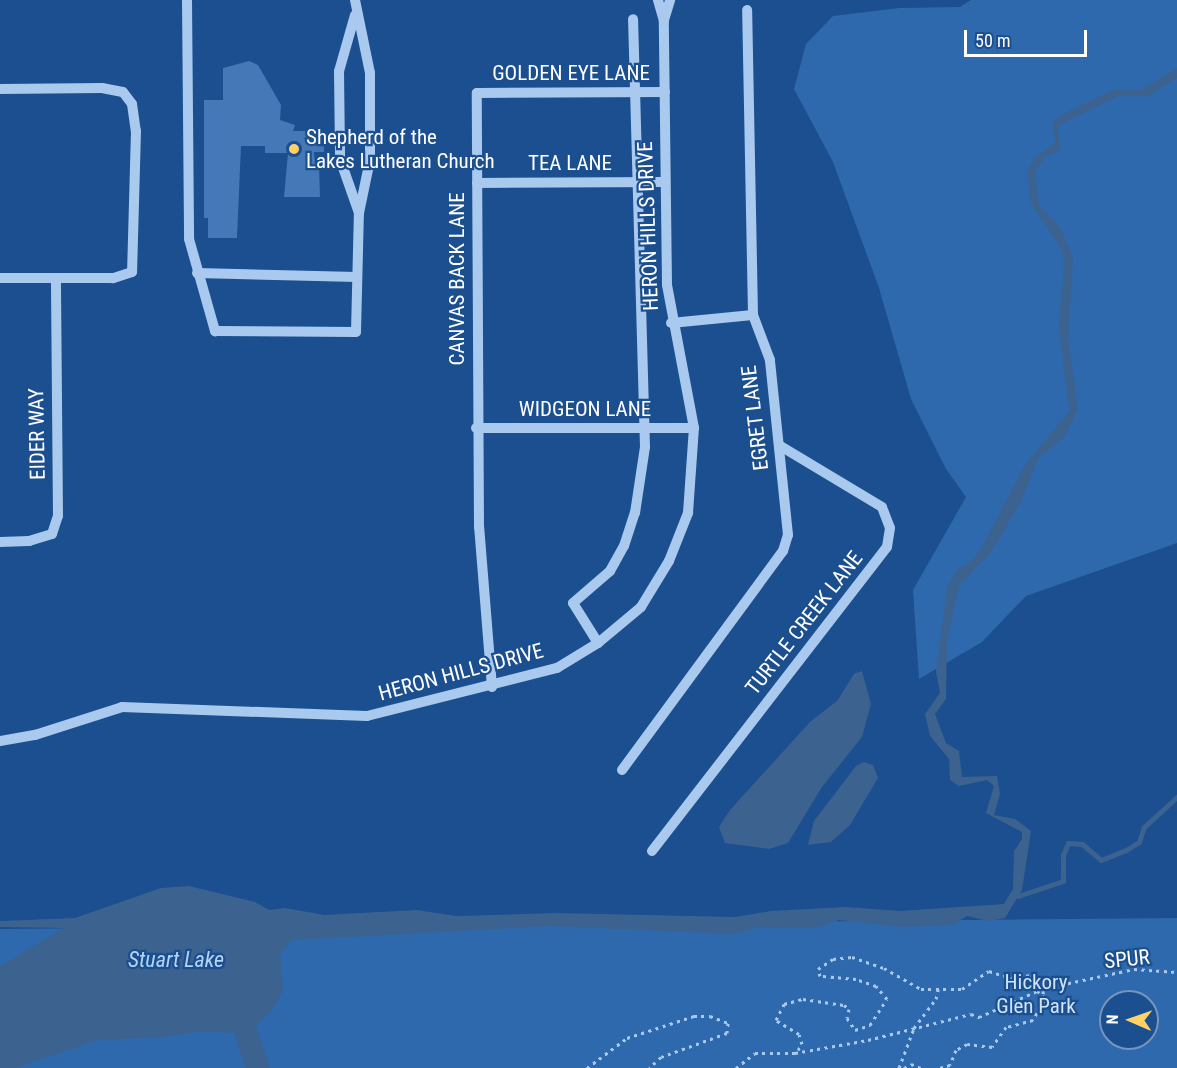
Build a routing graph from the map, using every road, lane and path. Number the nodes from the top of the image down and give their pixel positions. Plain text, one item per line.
1 (187, 0) edge
2 (355, 0) edge
3 (658, 0) edge
4 (670, 0) edge
5 (747, 9) dead end
6 (355, 14) junction
7 (633, 19) dead end
8 (664, 21) junction
9 (0, 89) edge
10 (665, 92) junction
11 (477, 93) joint
12 (633, 93) junction
13 (636, 182) junction
14 (664, 182) junction
15 (477, 183) junction
16 (359, 213) junction
17 (196, 273) junction
18 (357, 277) junction
19 (0, 278) edge
20 (56, 278) junction
21 (753, 315) junction
22 (671, 323) junction
23 (476, 428) junction
24 (694, 428) junction
25 (643, 429) junction
26 (779, 445) junction
27 (0, 542) edge
28 (598, 643) junction
29 (492, 687) junction
30 (0, 741) edge
31 (622, 770) dead end
32 (652, 851) dead end
33 (1177, 972) edge
34 (939, 986) junction
35 (1046, 988) junction
36 (1045, 995) junction
37 (914, 1028) junction
38 (798, 1050) junction
39 (587, 1068) edge
40 (649, 1068) edge
41 (736, 1068) edge
42 (899, 1068) edge
43 (904, 1068) edge
44 (921, 1068) edge
45 (939, 1068) edge

1 - 17 street
2 - 6 street
3 - 8 street, HERON HILLS DRIVE
4 - 8 street, HERON HILLS DRIVE
5 - 21 street, EGRET LANE
6 - 16 street
6 - 16 street
7 - 12 street
8 - 10 street, HERON HILLS DRIVE
9 - 20 street
10 - 12 street, GOLDEN EYE LANE
10 - 14 street, HERON HILLS DRIVE
11 - 12 street, GOLDEN EYE LANE
11 - 15 street, CANVAS BACK LANE
12 - 13 street
13 - 14 street, TEA LANE
13 - 15 street, TEA LANE
13 - 25 street
14 - 22 street, HERON HILLS DRIVE
15 - 23 street, CANVAS BACK LANE
16 - 18 street
17 - 18 street
17 - 18 street
19 - 20 street
20 - 27 street, EIDER WAY
21 - 22 street
21 - 26 street, EGRET LANE
22 - 24 street, HERON HILLS DRIVE
23 - 25 street, WIDGEON LANE
23 - 29 street, CANVAS BACK LANE
24 - 25 street, WIDGEON LANE
24 - 28 street, HERON HILLS DRIVE
25 - 28 street
26 - 31 street, EGRET LANE
26 - 32 street, TURTLE CREEK LANE
28 - 29 street, HERON HILLS DRIVE
29 - 30 street, HERON HILLS DRIVE
33 - 35 path, SPUR
34 - 35 path
34 - 37 path
34 - 38 path
35 - 36 path
36 - 37 path
36 - 45 path
37 - 38 path
37 - 42 path
38 - 41 path
39 - 40 path
43 - 44 path

